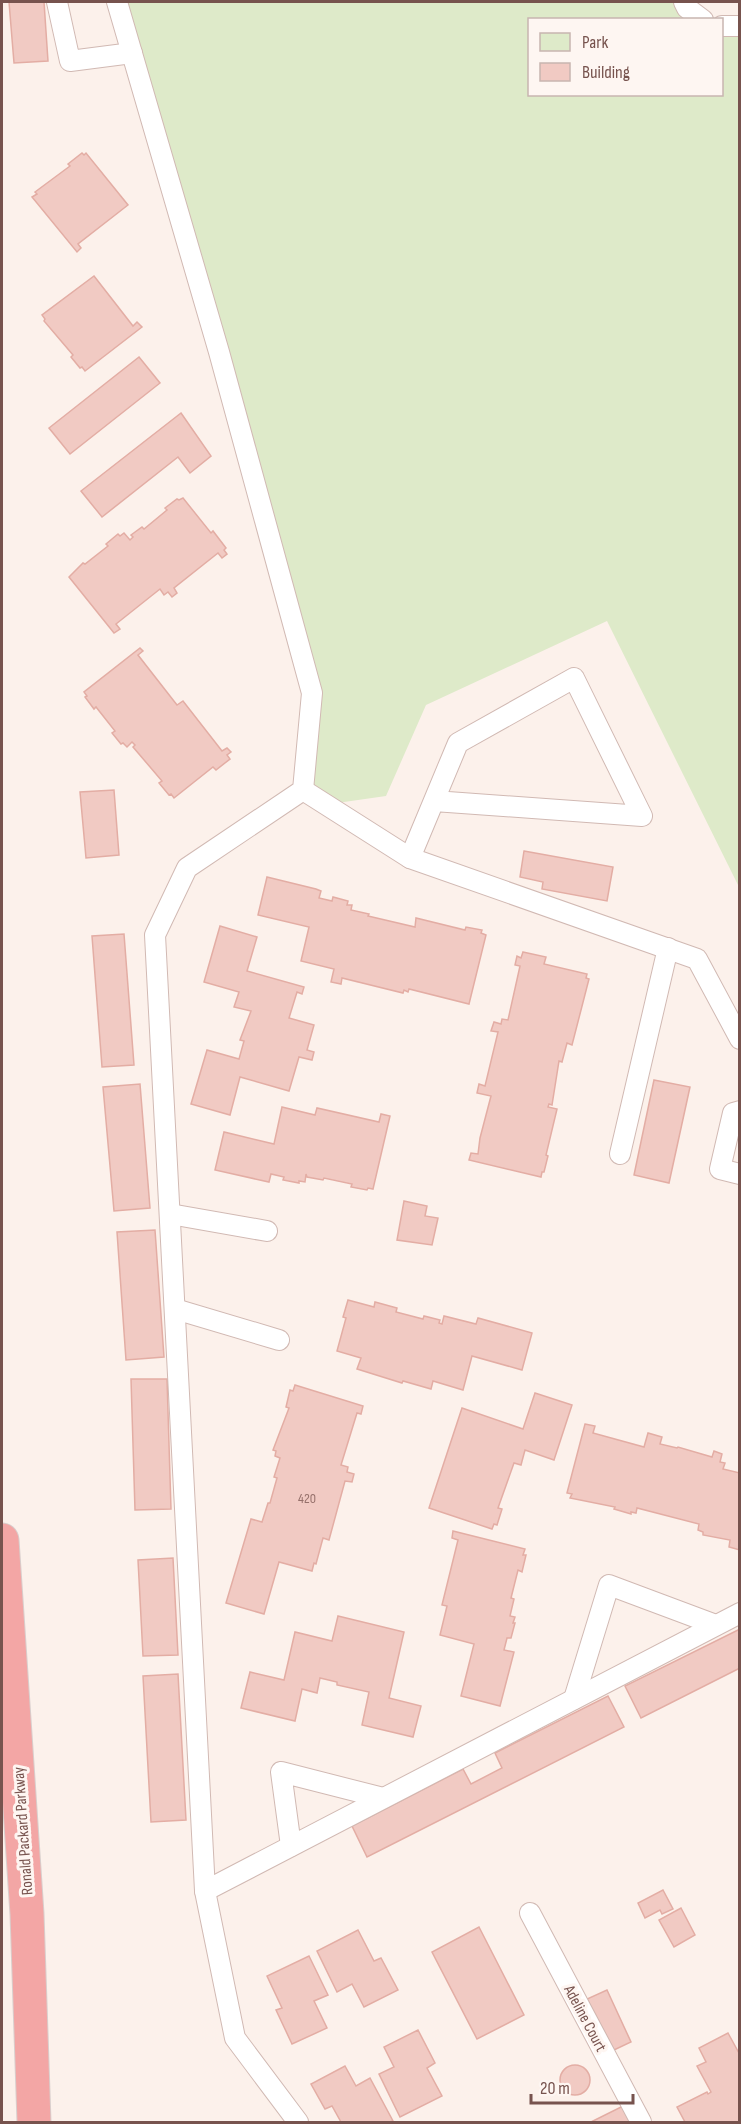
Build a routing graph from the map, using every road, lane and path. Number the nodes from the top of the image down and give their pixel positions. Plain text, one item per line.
1 (57, 2) edge
2 (117, 2) edge
3 (684, 2) edge
4 (700, 18) edge
5 (723, 26) edge
6 (740, 26) edge
7 (132, 53) junction
8 (303, 790) junction
9 (434, 801) junction
10 (410, 858) junction
11 (668, 948) junction
12 (740, 1039) edge
13 (740, 1111) edge
14 (620, 1154) dead end
15 (740, 1174) edge
16 (170, 1214) junction
17 (267, 1231) dead end
18 (175, 1309) junction
19 (279, 1340) dead end
20 (2, 1540) edge
21 (740, 1613) edge
22 (716, 1625) junction
23 (574, 1699) junction
24 (383, 1798) junction
25 (291, 1846) junction
26 (205, 1891) junction
27 (530, 1913) dead end
28 (34, 2122) edge
29 (298, 2122) edge
30 (641, 2122) edge

1 - 7 lane
2 - 7 lane
3 - 4 lane
5 - 6 lane
7 - 8 lane
8 - 10 lane
8 - 16 lane
9 - 9 lane
9 - 10 lane
10 - 11 lane
11 - 12 lane
11 - 14 lane
13 - 15 lane
16 - 17 lane
16 - 18 lane
18 - 19 lane
18 - 26 lane
20 - 28 highway, Ronald Packard Parkway
21 - 22 lane
22 - 23 lane
22 - 23 lane
23 - 24 lane
24 - 25 lane
24 - 25 lane
25 - 26 lane
26 - 29 lane
27 - 30 lane, Adeline Court

